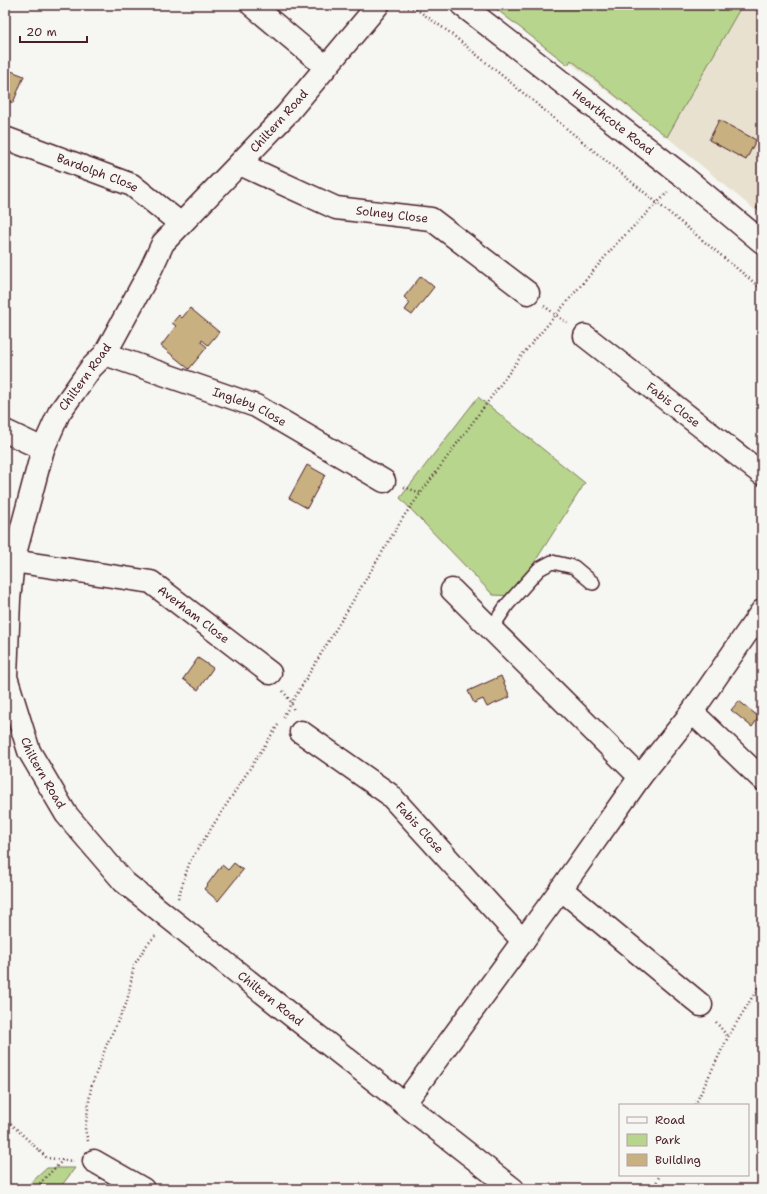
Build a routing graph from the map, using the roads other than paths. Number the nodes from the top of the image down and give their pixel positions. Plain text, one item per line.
1 (252, 5) edge
2 (462, 5) edge
3 (388, 6) edge
4 (326, 67) junction
5 (5, 138) edge
6 (240, 164) junction
7 (181, 224) junction
8 (762, 242) edge
9 (528, 293) road end
10 (585, 336) road end
11 (105, 354) junction
12 (5, 431) edge
13 (43, 449) junction
14 (762, 474) edge
15 (384, 481) dead end
16 (13, 561) junction
17 (593, 583) dead end
18 (452, 590) dead end
19 (762, 610) edge
20 (491, 629) junction
21 (270, 673) road end
22 (6, 677) edge
23 (692, 712) junction
24 (301, 732) road end
25 (640, 777) junction
26 (762, 779) edge
27 (561, 889) junction
28 (522, 941) junction
29 (701, 1005) dead end
30 (404, 1104) junction
31 (94, 1161) road end
32 (143, 1189) edge
33 (513, 1189) edge

1 - 4 street
2 - 8 street, Hearthcote Road
3 - 4 street, Chiltern Road
4 - 6 street, Chiltern Road
5 - 7 street, Bardolph Close
6 - 7 street, Chiltern Road
6 - 9 street, Solney Close
7 - 11 street, Chiltern Road
10 - 14 street, Fabis Close
11 - 13 street, Chiltern Road
11 - 15 street, Ingleby Close
12 - 13 street
13 - 16 street, Chiltern Road
16 - 21 street, Averham Close
16 - 22 street, Chiltern Road
17 - 20 lane
18 - 20 street
19 - 23 street
20 - 25 street
22 - 30 street, Chiltern Road
23 - 25 street
23 - 26 street
24 - 28 street, Fabis Close
25 - 27 street
27 - 28 street
27 - 29 street
28 - 30 street
30 - 33 street, Chiltern Road
31 - 32 street

